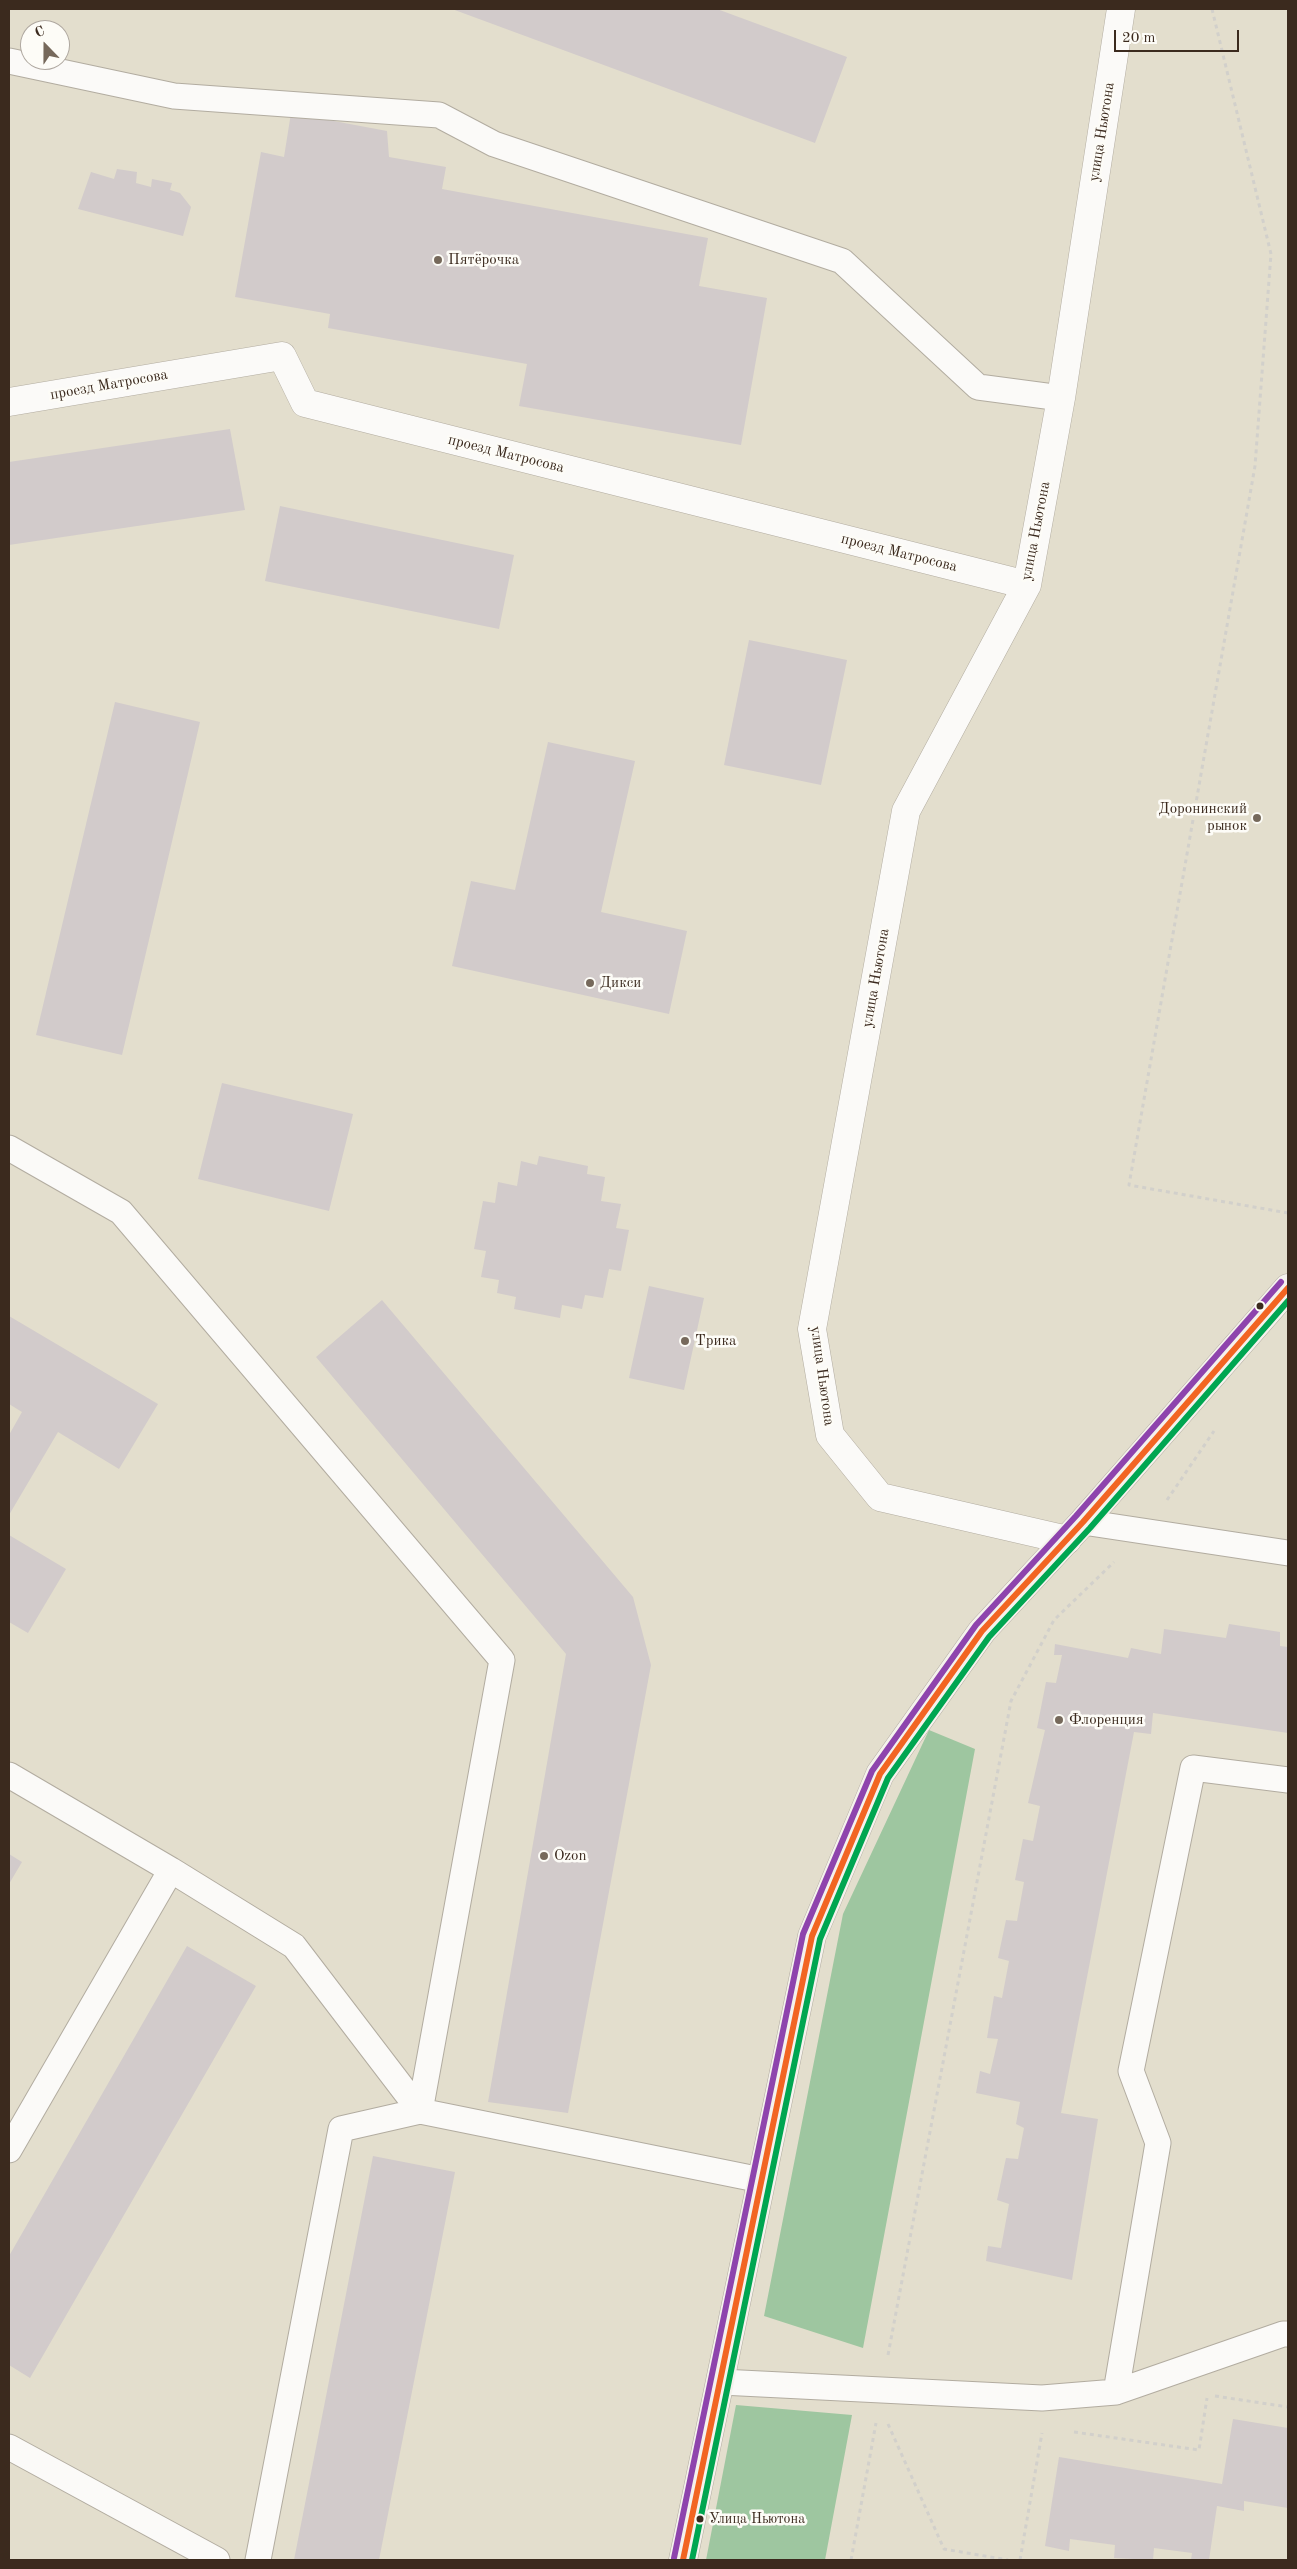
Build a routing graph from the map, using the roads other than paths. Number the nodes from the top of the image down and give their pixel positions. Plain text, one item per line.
1 (1121, 9) edge
2 (9, 61) edge
3 (1061, 398) junction
4 (9, 402) edge
5 (1026, 585) junction
6 (9, 1148) edge
7 (1288, 1288) edge
8 (1075, 1531) junction
9 (1288, 1553) edge
10 (9, 1775) edge
11 (1288, 1780) edge
12 (171, 1870) junction
13 (420, 2111) junction
14 (9, 2150) edge
15 (761, 2180) junction
16 (1288, 2334) edge
17 (721, 2382) junction
18 (1116, 2392) junction
19 (9, 2447) edge
20 (217, 2560) edge
21 (258, 2560) edge
22 (684, 2560) edge

1 - 3 street, улица Ньютона
2 - 3 lane
3 - 5 street, улица Ньютона
4 - 5 street, проезд Матросова
5 - 8 street, улица Ньютона
6 - 13 lane
7 - 8 main road
8 - 9 lane
8 - 15 main road
10 - 12 lane
11 - 18 lane
12 - 13 lane
12 - 14 lane
13 - 15 lane
13 - 21 lane
15 - 17 main road
16 - 18 lane
17 - 18 lane
17 - 22 main road
19 - 20 lane

